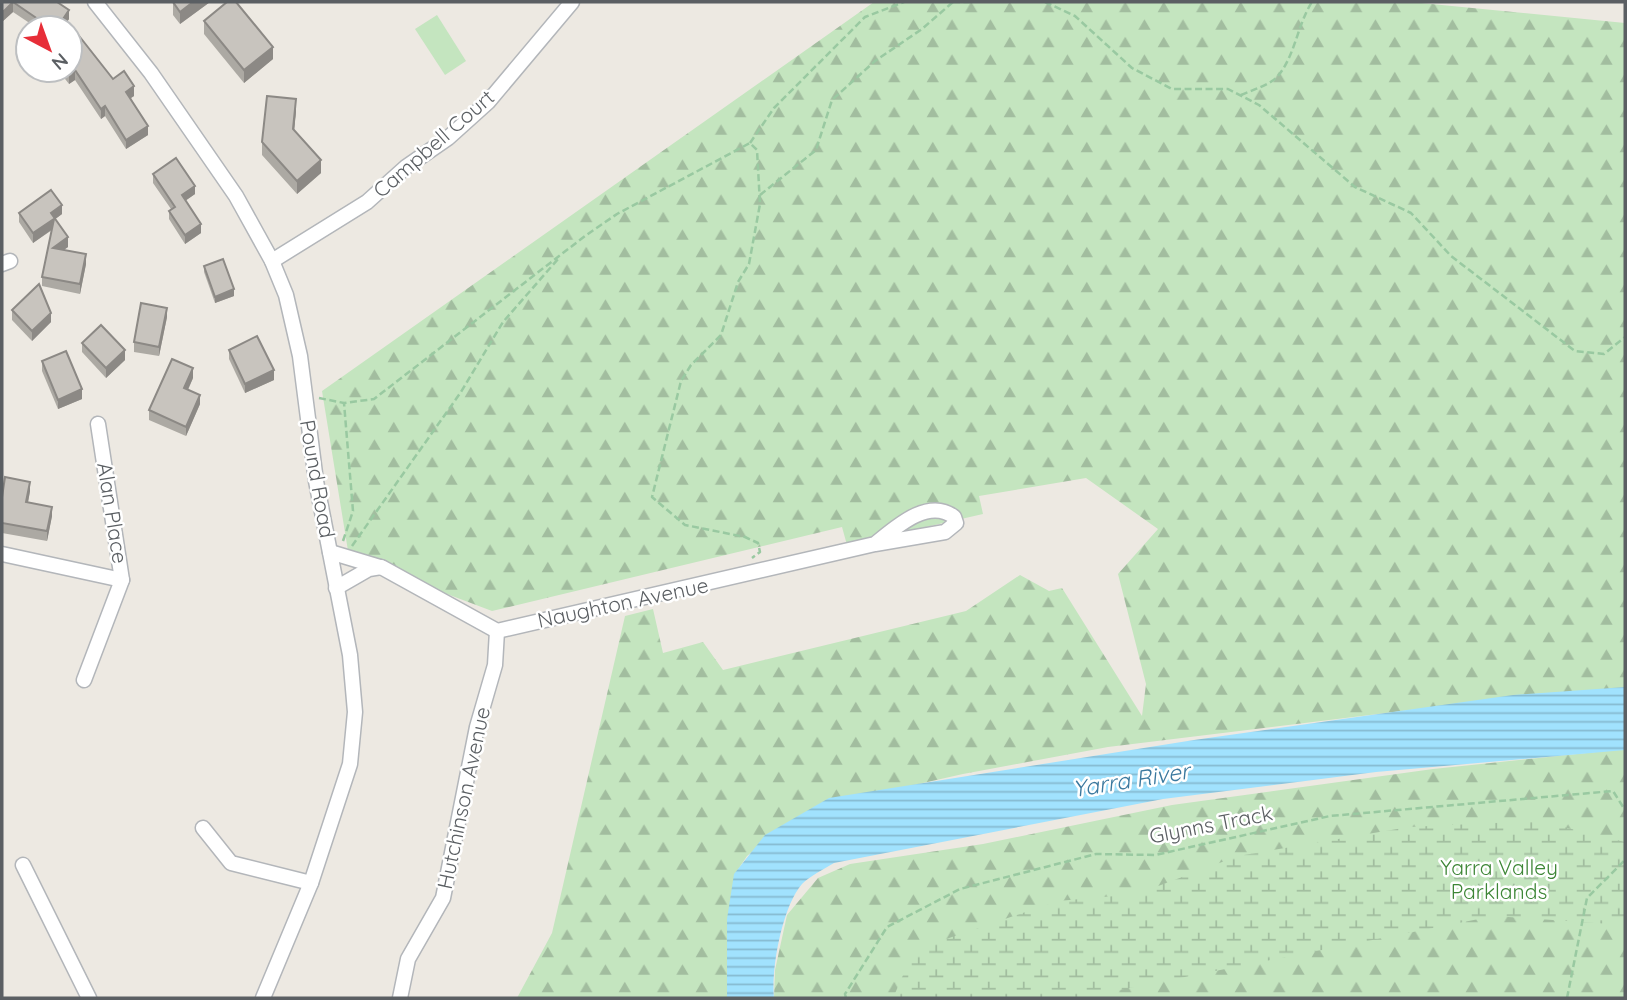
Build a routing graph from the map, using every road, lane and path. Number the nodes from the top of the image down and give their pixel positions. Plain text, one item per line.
1 (95, 2) edge
2 (572, 2) edge
3 (904, 2) edge
4 (953, 2) edge
5 (970, 2) edge
6 (1045, 2) edge
7 (1312, 2) edge
8 (1241, 95) junction
9 (750, 143) junction
10 (759, 195) junction
11 (562, 255) junction
12 (272, 261) junction
13 (1625, 337) edge
14 (303, 390) junction
15 (344, 403) junction
16 (98, 424) dead end
17 (875, 544) junction
18 (338, 553) junction
19 (2, 554) edge
20 (749, 560) dead end
21 (383, 568) junction
22 (122, 580) junction
23 (336, 588) junction
24 (497, 631) junction
25 (84, 680) dead end
26 (1625, 810) edge
27 (203, 828) dead end
28 (1625, 860) edge
29 (23, 865) dead end
30 (311, 883) junction
31 (89, 998) edge
32 (263, 998) edge
33 (400, 998) edge
34 (846, 998) edge
35 (1567, 998) edge

1 - 12 street, Pound Road
2 - 12 street, Campbell Court
3 - 9 path
4 - 5 path
4 - 10 path
6 - 8 path
7 - 8 path
8 - 13 path
9 - 10 path
9 - 11 path
10 - 20 path
11 - 15 path
11 - 18 path
12 - 14 street, Pound Road
14 - 15 path
14 - 18 street, Pound Road
15 - 18 path
16 - 22 street, Alan Place
17 - 17 street, Naughton Avenue
17 - 24 street, Naughton Avenue
18 - 21 street
18 - 23 street, Pound Road
19 - 22 street
21 - 23 street
21 - 24 street
22 - 25 street, Alan Place
23 - 30 street, Pound Road
24 - 33 street, Hutchinson Avenue
26 - 34 path, Glynns Track
27 - 30 street
28 - 35 path
29 - 31 street
30 - 32 street, Pound Road

